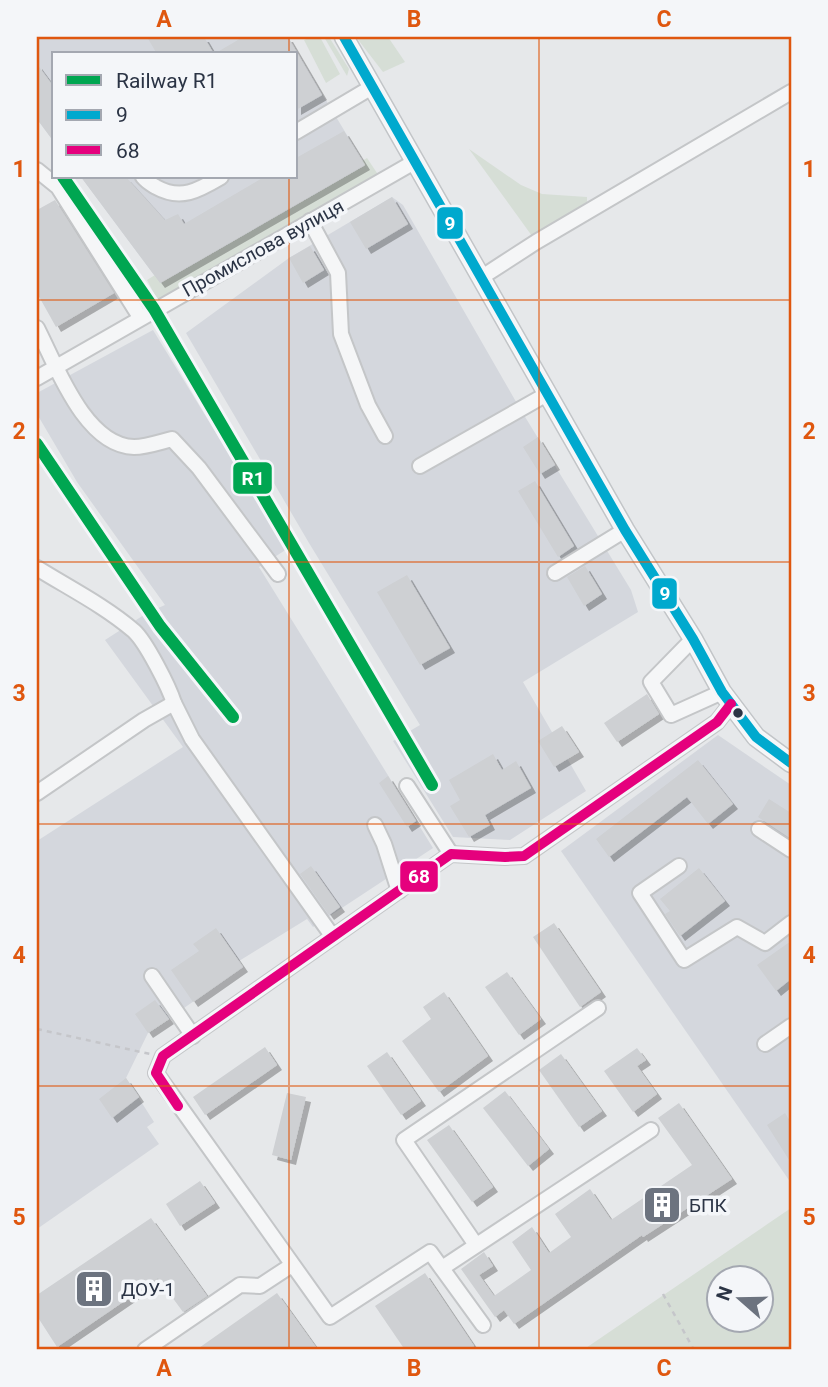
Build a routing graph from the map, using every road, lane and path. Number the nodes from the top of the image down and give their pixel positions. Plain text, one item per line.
1 (344, 37) edge
2 (372, 87) junction
3 (791, 92) edge
4 (298, 131) edge
5 (416, 160) junction
6 (37, 170) edge
7 (144, 178) edge
8 (219, 178) edge
9 (310, 221) junction
10 (482, 277) junction
11 (140, 317) junction
12 (37, 328) edge
13 (57, 367) junction
14 (37, 378) edge
15 (547, 394) junction
16 (385, 436) dead end
17 (420, 466) dead end
18 (625, 530) junction
19 (37, 568) edge
20 (555, 573) dead end
21 (278, 574) dead end
22 (693, 639) junction
23 (727, 698) junction
24 (174, 703) junction
25 (791, 763) edge
26 (407, 786) dead end
27 (37, 793) edge
28 (375, 825) dead end
29 (758, 829) dead end
30 (791, 850) edge
31 (451, 854) junction
32 (679, 866) dead end
33 (399, 891) junction
34 (791, 923) edge
35 (333, 937) junction
36 (152, 976) dead end
37 (598, 1008) dead end
38 (791, 1026) edge
39 (37, 1029) edge
40 (193, 1036) junction
41 (765, 1044) dead end
42 (163, 1056) junction
43 (651, 1130) dead end
44 (476, 1245) junction
45 (292, 1265) junction
46 (442, 1268) junction
47 (663, 1294) dead end
48 (483, 1325) dead end
49 (145, 1350) edge
50 (694, 1350) edge

1 - 2 main road
2 - 4 street
2 - 5 main road
3 - 10 street
5 - 9 street, Промислова вулиця
5 - 10 main road
6 - 11 street
7 - 8 street
9 - 11 street, Промислова вулиця
9 - 16 street
10 - 15 main road
11 - 13 street, Промислова вулиця
12 - 13 street
13 - 14 street, Промислова вулиця
13 - 21 street
15 - 17 street
15 - 18 main road
18 - 20 street
18 - 22 main road
19 - 24 street
22 - 23 main road
22 - 23 street
23 - 25 main road
23 - 31 street
24 - 27 street
24 - 35 street
26 - 31 street
28 - 33 street
29 - 30 street
31 - 33 street
32 - 34 street
33 - 35 street
35 - 40 street
36 - 40 street
37 - 44 street
38 - 41 street
39 - 42 path
40 - 42 street
42 - 45 street
43 - 44 street
44 - 46 street
45 - 46 street
45 - 49 street
46 - 48 street
47 - 50 path

